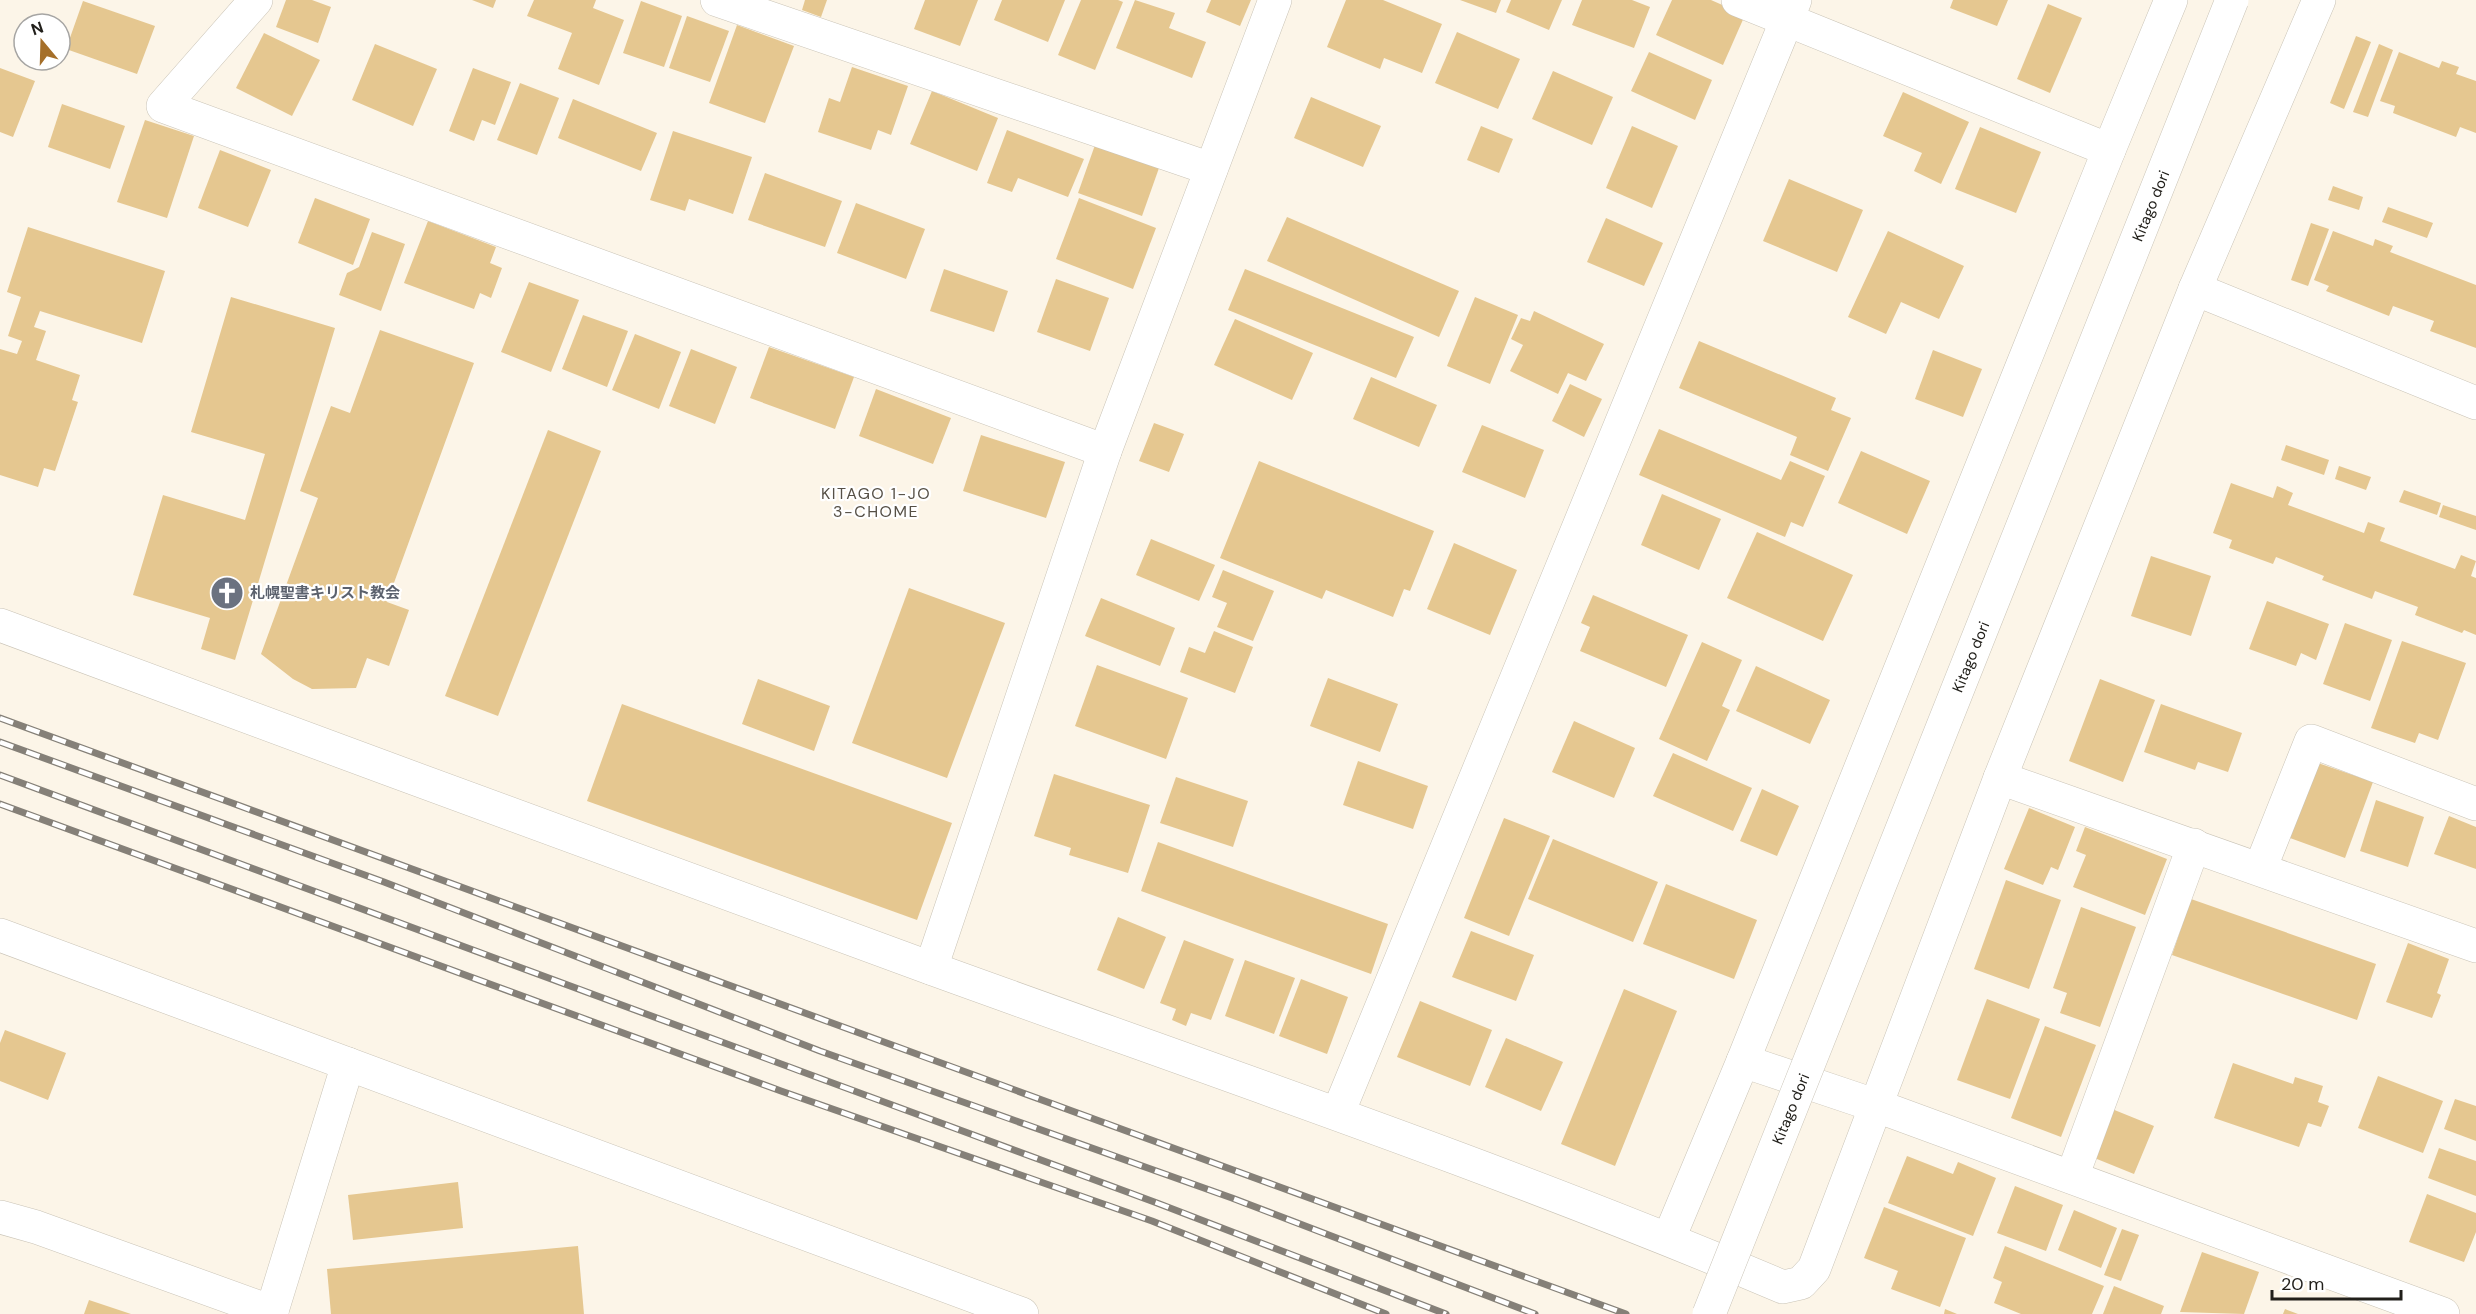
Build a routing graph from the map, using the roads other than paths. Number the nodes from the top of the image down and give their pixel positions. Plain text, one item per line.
1 (256, 0) edge
2 (717, 0) edge
3 (1275, 0) edge
4 (1738, 0) edge
5 (2171, 0) edge
6 (2232, 0) edge
7 (2319, 0) edge
8 (1791, 10) edge
9 (2109, 150) junction
10 (1210, 169) junction
11 (2195, 289) junction
12 (2476, 403) edge
13 (1105, 451) junction
14 (0, 625) edge
15 (2000, 778) junction
16 (2476, 804) edge
17 (2194, 845) junction
18 (2260, 869) junction
19 (0, 935) edge
20 (2476, 946) edge
21 (931, 968) junction
22 (1743, 1061) junction
23 (348, 1064) junction
24 (1877, 1106) junction
25 (1338, 1113) junction
26 (2072, 1177) junction
27 (0, 1217) edge
28 (1669, 1238) junction
29 (271, 1313) edge
30 (1022, 1314) edge
31 (1709, 1314) edge
32 (2443, 1314) edge

1 - 13 street
2 - 10 street
3 - 10 street
4 - 8 street
5 - 9 street
6 - 31 street, Kitago dori, bridge
7 - 11 street
8 - 9 street
8 - 25 street
9 - 22 street
10 - 13 street
11 - 12 street
11 - 15 street
13 - 21 street
14 - 21 street
15 - 17 street
15 - 24 street
16 - 18 street
17 - 18 street
17 - 26 street
18 - 20 street
19 - 23 street
21 - 25 street
22 - 24 street
22 - 28 street
23 - 29 street
23 - 30 street
24 - 26 street
24 - 28 street
25 - 28 street
26 - 32 street
27 - 29 street

